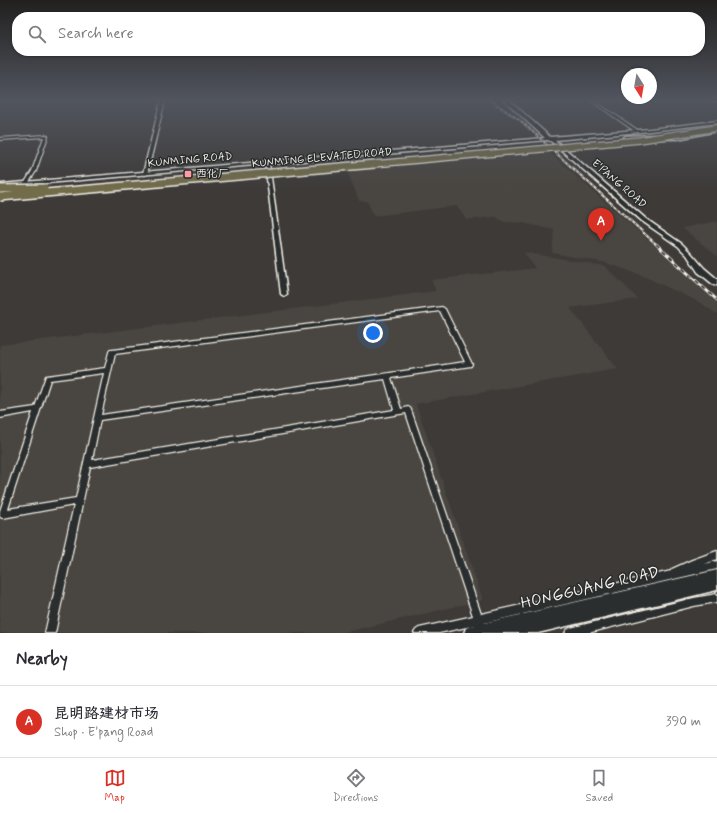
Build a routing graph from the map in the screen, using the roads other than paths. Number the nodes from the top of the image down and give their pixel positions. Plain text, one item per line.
1 (156, 130) edge
2 (540, 130) edge
3 (546, 130) edge
4 (632, 130) edge
5 (667, 130) edge
6 (708, 130) edge
7 (711, 130) edge
8 (713, 130) edge
9 (638, 134) junction
10 (0, 139) edge
11 (555, 140) junction
12 (268, 165) junction
13 (145, 174) junction
14 (26, 184) junction
15 (0, 186) edge
16 (86, 187) junction
17 (0, 190) edge
18 (0, 196) edge
19 (717, 280) edge
20 (717, 283) edge
21 (284, 294) dead end
22 (108, 370) junction
23 (387, 376) junction
24 (38, 409) junction
25 (398, 411) junction
26 (0, 415) edge
27 (98, 418) junction
28 (88, 464) junction
29 (79, 501) junction
30 (717, 555) edge
31 (717, 565) edge
32 (717, 573) edge
33 (717, 576) edge
34 (665, 577) junction
35 (700, 580) junction
36 (717, 584) edge
37 (717, 598) edge
38 (477, 628) edge
39 (50, 633) edge
40 (419, 633) edge
41 (510, 633) edge
42 (570, 633) edge

1 - 13 street
2 - 11 main road, E'PANG ROAD
3 - 11 main road, E'PANG ROAD
4 - 9 street
5 - 9 main road, KUNMING ROAD
6 - 9 main road, KUNMING ROAD
7 - 16 highway, KUNMING ELEVATED ROAD, bridge
8 - 18 highway, KUNMING ELEVATED ROAD, bridge
9 - 11 main road, KUNMING ROAD
10 - 14 street
11 - 12 main road, KUNMING ROAD
11 - 19 main road, E'PANG ROAD
11 - 20 main road, E'PANG ROAD
12 - 13 main road, KUNMING ROAD
12 - 17 main road, KUNMING ROAD
12 - 21 street
13 - 14 main road, KUNMING ROAD
14 - 15 main road, KUNMING ROAD
16 - 17 highway, bridge
16 - 18 highway, KUNMING ELEVATED ROAD, bridge
22 - 23 street
22 - 24 street
22 - 27 street
23 - 25 street
23 - 27 street
24 - 26 street
24 - 29 street
25 - 28 street
25 - 38 street
27 - 28 street
28 - 29 street
29 - 39 street
30 - 34 street
31 - 34 street
32 - 35 street
33 - 35 main road, HONGGUANG ROAD
34 - 38 street
35 - 38 main road, HONGGUANG ROAD
36 - 41 main road, HONGGUANG ROAD
37 - 42 street
38 - 40 street

